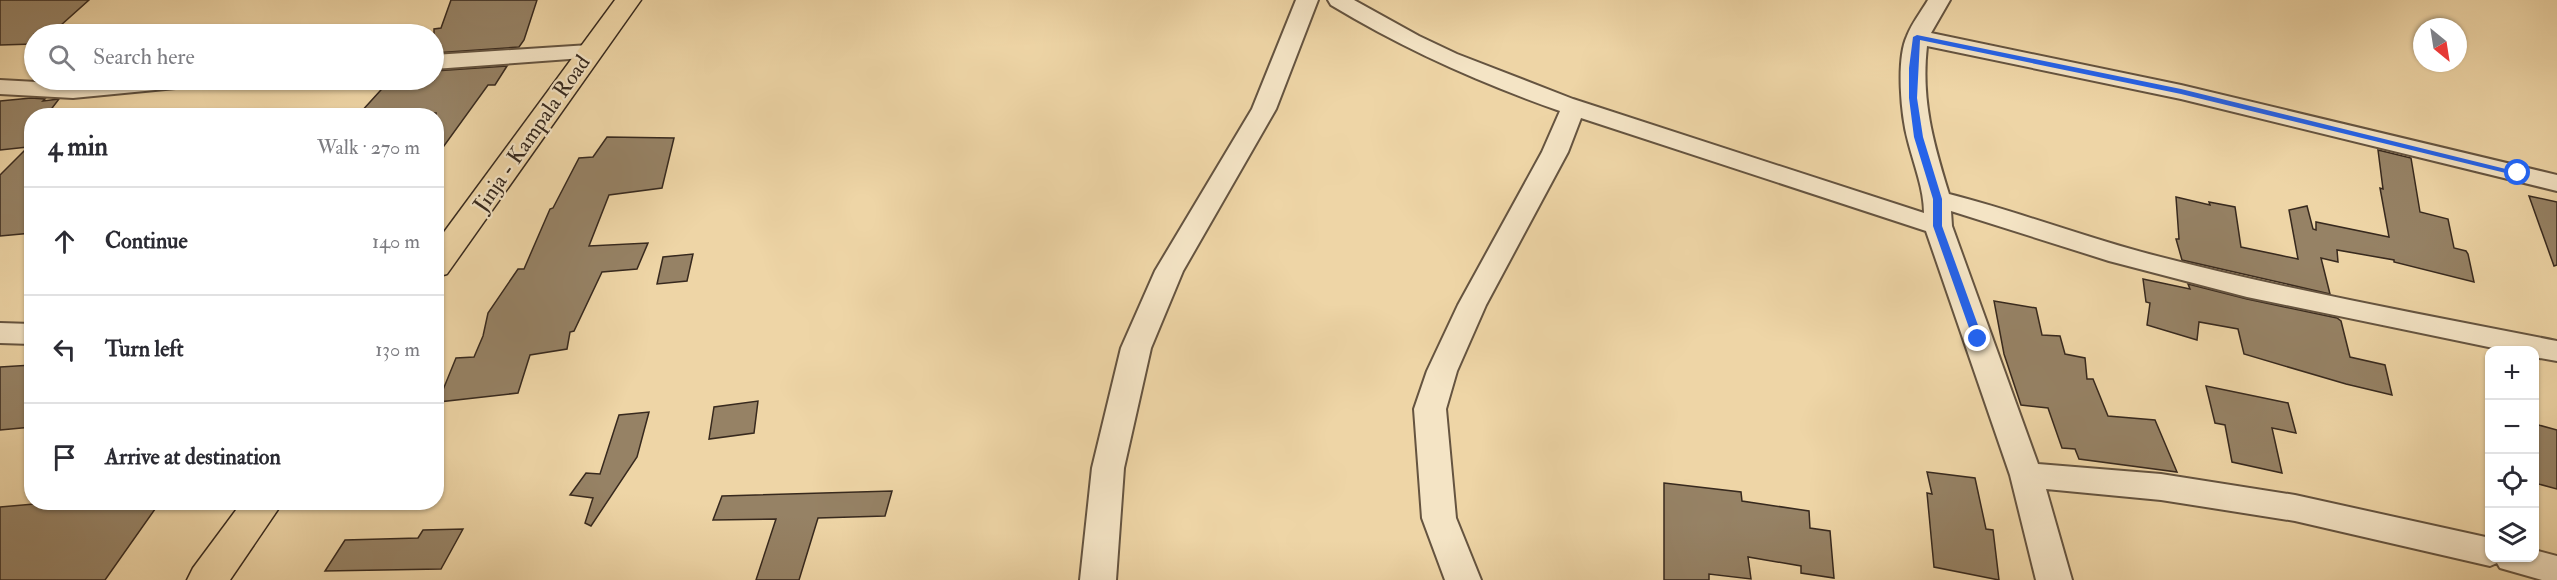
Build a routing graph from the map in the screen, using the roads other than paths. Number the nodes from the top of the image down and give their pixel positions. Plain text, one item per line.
1 (628, 0) edge
2 (1307, 0) edge
3 (1339, 0) edge
4 (1939, 0) edge
5 (1917, 37) junction
6 (589, 52) junction
7 (444, 61) edge
8 (0, 87) edge
9 (24, 88) edge
10 (56, 90) edge
11 (84, 90) edge
12 (1574, 108) junction
13 (2557, 183) edge
14 (1937, 212) junction
15 (444, 256) edge
16 (0, 333) edge
17 (24, 334) edge
18 (2557, 351) edge
19 (2026, 475) junction
20 (258, 510) edge
21 (2485, 551) edge
22 (2527, 562) edge
23 (2557, 570) edge
24 (207, 580) edge
25 (1098, 580) edge
26 (1463, 580) edge
27 (2054, 580) edge

1 - 6 highway, Jinja - Kampala Road
2 - 25 street
3 - 12 street
4 - 5 street
5 - 13 street
5 - 14 street
6 - 7 street
6 - 15 highway, Jinja - Kampala Road
8 - 9 street
10 - 11 street
12 - 14 street
12 - 26 street
14 - 18 street
14 - 19 street
16 - 17 street
19 - 21 street
19 - 27 street
20 - 24 highway
22 - 23 street

